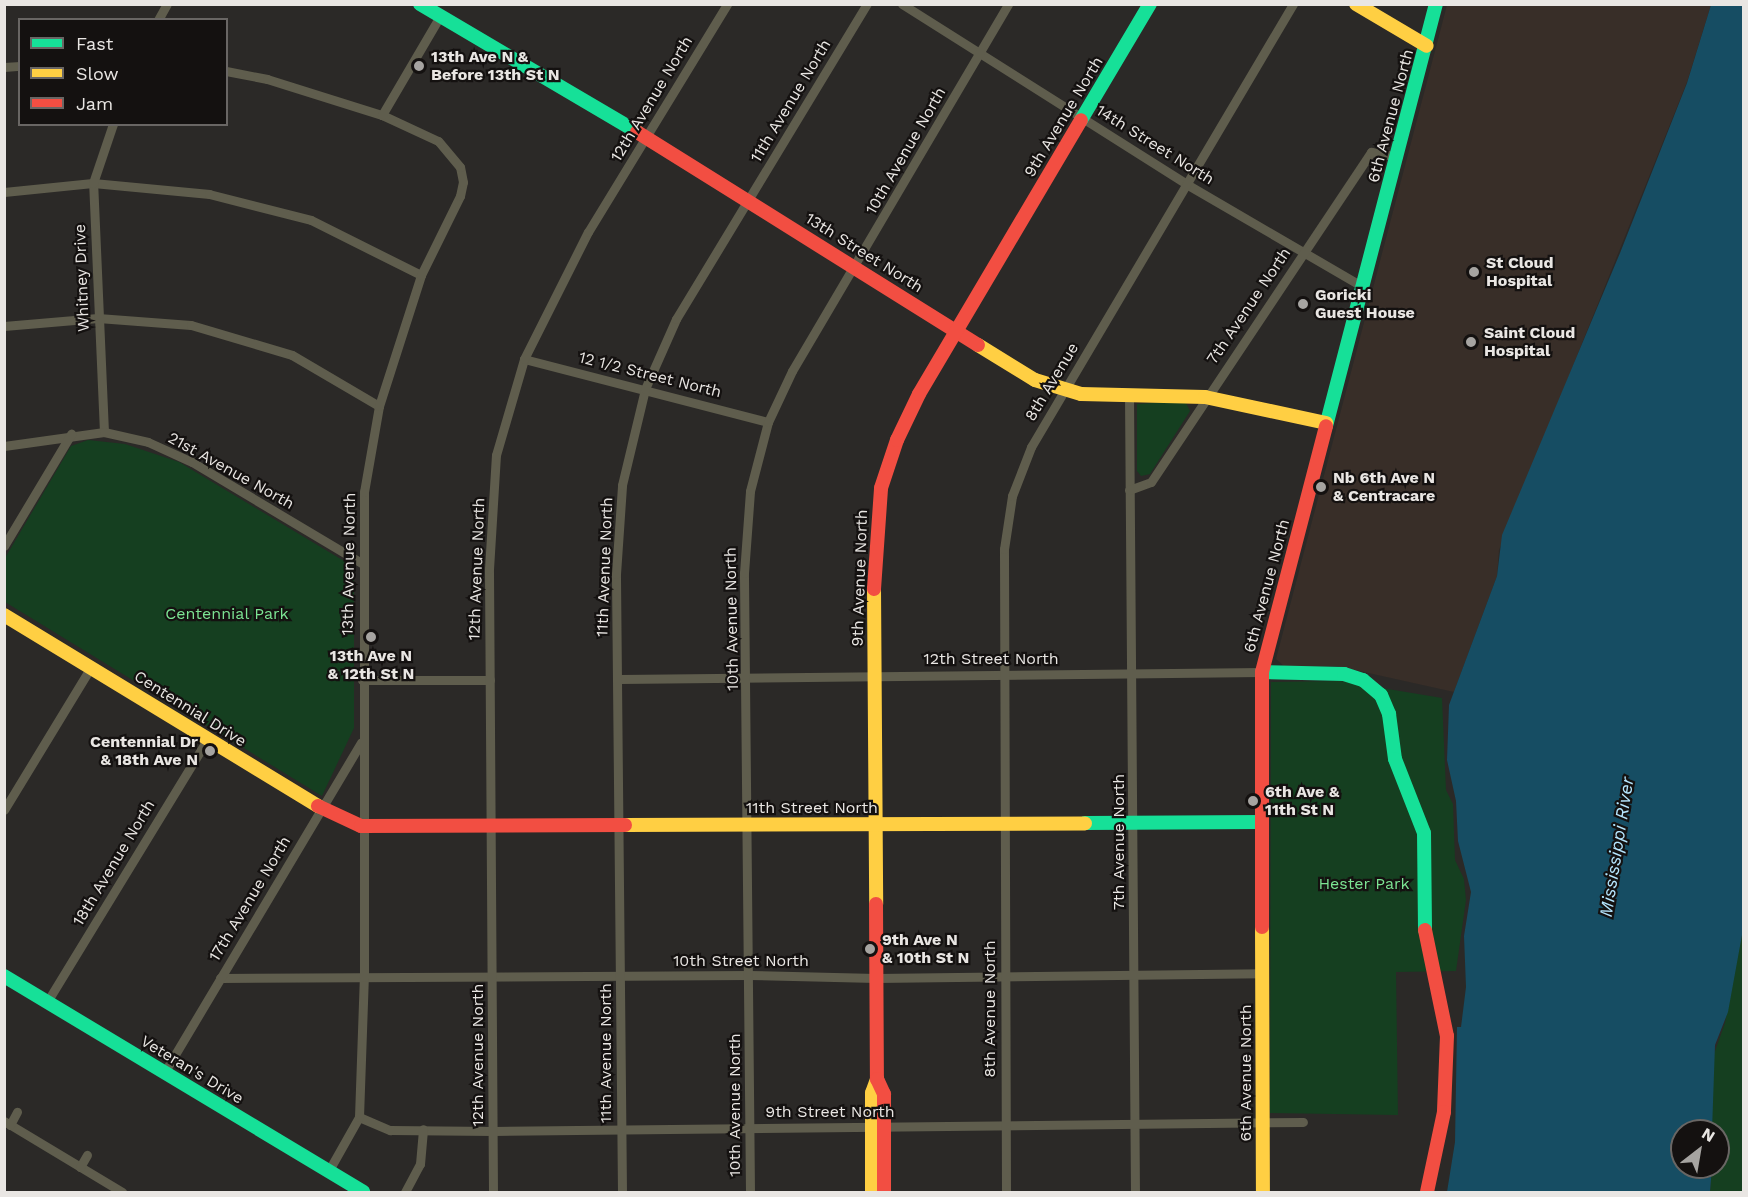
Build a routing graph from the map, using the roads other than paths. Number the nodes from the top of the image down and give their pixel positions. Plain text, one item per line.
1 (167, 4) edge
2 (420, 4) edge
3 (727, 4) edge
4 (867, 4) edge
5 (902, 4) edge
6 (1008, 4) edge
7 (1150, 4) edge
8 (1293, 4) edge
9 (1356, 4) edge
10 (1436, 4) edge
11 (440, 16) junction
12 (159, 18) edge
13 (1427, 46) junction
14 (979, 53) junction
15 (228, 71) edge
16 (382, 115) junction
17 (1083, 118) junction
18 (112, 126) edge
19 (646, 137) junction
20 (1398, 157) junction
21 (93, 183) junction
22 (1188, 185) junction
23 (4, 192) edge
24 (749, 200) junction
25 (1304, 253) junction
26 (856, 268) junction
27 (421, 275) junction
28 (1363, 287) junction
29 (99, 318) junction
30 (4, 326) edge
31 (957, 332) junction
32 (524, 359) junction
33 (645, 389) junction
34 (1064, 391) junction
35 (1129, 394) junction
36 (1205, 397) junction
37 (379, 406) junction
38 (768, 422) junction
39 (1326, 423) junction
40 (104, 432) junction
41 (71, 434) junction
42 (4, 446) edge
43 (1129, 490) junction
44 (4, 546) edge
45 (363, 564) junction
46 (4, 615) edge
47 (91, 667) junction
48 (1262, 672) junction
49 (748, 675) junction
50 (874, 675) junction
51 (1004, 675) junction
52 (1131, 676) junction
53 (362, 680) junction
54 (490, 680) junction
55 (619, 680) junction
56 (207, 740) junction
57 (362, 741) junction
58 (322, 809) junction
59 (4, 810) edge
60 (1262, 822) junction
61 (1134, 823) junction
62 (748, 824) junction
63 (491, 825) junction
64 (620, 825) junction
65 (876, 825) junction
66 (1005, 825) junction
67 (361, 826) junction
68 (1262, 973) junction
69 (1134, 974) junction
70 (749, 975) junction
71 (4, 976) edge
72 (621, 976) junction
73 (1005, 976) junction
74 (220, 978) junction
75 (364, 978) junction
76 (492, 978) junction
77 (876, 978) junction
78 (47, 1002) junction
79 (164, 1073) junction
80 (17, 1112) dead end
81 (359, 1117) junction
82 (1303, 1122) dead end
83 (7, 1123) edge
84 (1005, 1125) junction
85 (1263, 1125) junction
86 (750, 1126) junction
87 (1135, 1126) junction
88 (878, 1127) junction
89 (423, 1129) junction
90 (621, 1130) junction
91 (493, 1131) junction
92 (87, 1155) dead end
93 (80, 1167) junction
94 (328, 1172) junction
95 (122, 1192) edge
96 (363, 1192) edge
97 (405, 1192) edge
98 (493, 1192) edge
99 (622, 1192) edge
100 (750, 1192) edge
101 (872, 1192) edge
102 (884, 1192) edge
103 (1006, 1192) edge
104 (1135, 1192) edge
105 (1263, 1192) edge
106 (1427, 1192) edge

1 - 12 street
2 - 11 street, 13th Street North
3 - 19 street, 12th Avenue North
4 - 24 street, 11th Avenue North
5 - 14 street, 14th Street North
6 - 14 street, 10th Avenue North
7 - 17 street, 9th Avenue North
8 - 22 street, 8th Avenue
9 - 13 street
10 - 13 street, 6th Avenue North
11 - 16 street
11 - 19 street, 13th Street North
13 - 20 street, 6th Avenue North
14 - 17 street, 14th Street North
14 - 26 street, 10th Avenue North
15 - 16 street, 13th Avenue North
16 - 27 street, 13th Avenue North
17 - 22 street, 14th Street North
17 - 31 street, 9th Avenue North
18 - 21 street, Whitney Drive
19 - 24 street, 13th Street North
19 - 32 street, 12th Avenue North
20 - 25 street, 7th Avenue North
20 - 28 street, 6th Avenue North
21 - 23 street
21 - 27 street
21 - 29 street, Whitney Drive
22 - 25 street, 14th Street North
22 - 34 street, 8th Avenue
24 - 26 street, 13th Street North
24 - 33 street, 11th Avenue North
25 - 28 street, 14th Street North
25 - 36 street, 7th Avenue North
26 - 31 street, 13th Street North
26 - 38 street, 10th Avenue North
27 - 37 street, 13th Avenue North
28 - 39 street, 6th Avenue North
29 - 30 street
29 - 37 street
29 - 40 street, Whitney Drive
31 - 34 street, 13th Street North
31 - 50 street, 9th Avenue North
32 - 33 street, 12 1/2 Street North
32 - 54 street, 12th Avenue North
33 - 38 street, 12 1/2 Street North
33 - 55 street, 11th Avenue North
34 - 35 street, 13th Street North
34 - 51 street, 8th Avenue
35 - 36 street, 13th Street North
35 - 43 street, 7th Avenue North
36 - 39 street, 13th Street North
36 - 43 street, 7th Avenue North
37 - 45 street, 13th Avenue North
38 - 49 street, 10th Avenue North
39 - 48 street, 6th Avenue North
40 - 41 street, 21st Avenue North
40 - 45 street, 21st Avenue North
41 - 42 street, 21st Avenue North
41 - 44 street
43 - 52 street, 7th Avenue North
45 - 53 street, 13th Avenue North
46 - 47 street, Centennial Drive
47 - 56 street, Centennial Drive
47 - 59 street
48 - 52 street, 12th Street North
48 - 60 street, 6th Avenue North
48 - 106 street, 12th Street North
49 - 50 street, 12th Street North
49 - 55 street, 12th Street North
49 - 62 street, 10th Avenue North
50 - 51 street, 12th Street North
50 - 65 street, 9th Avenue North
51 - 52 street, 12th Street North
51 - 66 street, 8th Avenue
52 - 61 street, 7th Avenue North
53 - 54 street
53 - 57 street, 13th Avenue North
54 - 63 street, 12th Avenue North
55 - 64 street, 11th Avenue North
56 - 58 street, Centennial Drive
56 - 78 street, 18th Avenue North
57 - 58 street, 17th Avenue North
57 - 67 street, 13th Avenue North
58 - 67 street, Centennial Drive
58 - 74 street, 17th Avenue North
60 - 61 street, 11th Street North
60 - 68 street, 6th Avenue North
61 - 66 street, 11th Street North
61 - 69 street, 7th Avenue North
62 - 64 street, 11th Street North
62 - 65 street, 11th Street North
62 - 70 street, 10th Avenue North
63 - 64 street, 11th Street North
63 - 67 street, 11th Street North
63 - 76 street, 12th Avenue North
64 - 72 street, 11th Avenue North
65 - 66 street, 11th Street North
65 - 77 street, 9th Avenue North
66 - 73 street, 8th Avenue North
67 - 75 street, 13th Avenue North
68 - 69 street, 10th Street North
68 - 85 street, 6th Avenue North
69 - 73 street, 10th Street North
69 - 87 street, 7th Avenue North
70 - 72 street, 10th Street North
70 - 77 street, 10th Street North
70 - 86 street, 10th Avenue North
71 - 78 street, Veteran's Drive
72 - 76 street, 10th Street North
72 - 90 street, 11th Avenue North
73 - 77 street, 10th Street North
73 - 84 street, 8th Avenue North
74 - 75 street, 10th Street North
74 - 79 street, 17th Avenue North
75 - 76 street, 10th Street North
75 - 81 street, 13th Avenue North
76 - 91 street, 12th Avenue North
77 - 88 street, 9th Avenue North
78 - 79 street, Veteran's Drive
79 - 94 street, Veteran's Drive
80 - 83 street
81 - 89 street, 9th Street North
81 - 94 street
82 - 85 street, 9th Street North
83 - 93 street
84 - 87 street, 9th Street North
84 - 88 street, 9th Street North
84 - 103 street, 8th Avenue North
85 - 87 street, 9th Street North
85 - 105 street, 6th Avenue North
86 - 88 street, 9th Street North
86 - 90 street, 9th Street North
86 - 100 street, 10th Avenue North
87 - 104 street, 7th Avenue North
88 - 101 street, 9th Avenue North
88 - 102 street, 9th Avenue North
89 - 91 street, 9th Street North
89 - 97 street
90 - 91 street, 9th Street North
90 - 99 street, 11th Avenue North
91 - 98 street, 12th Avenue North
92 - 93 street
93 - 95 street
94 - 96 street, Veteran's Drive

